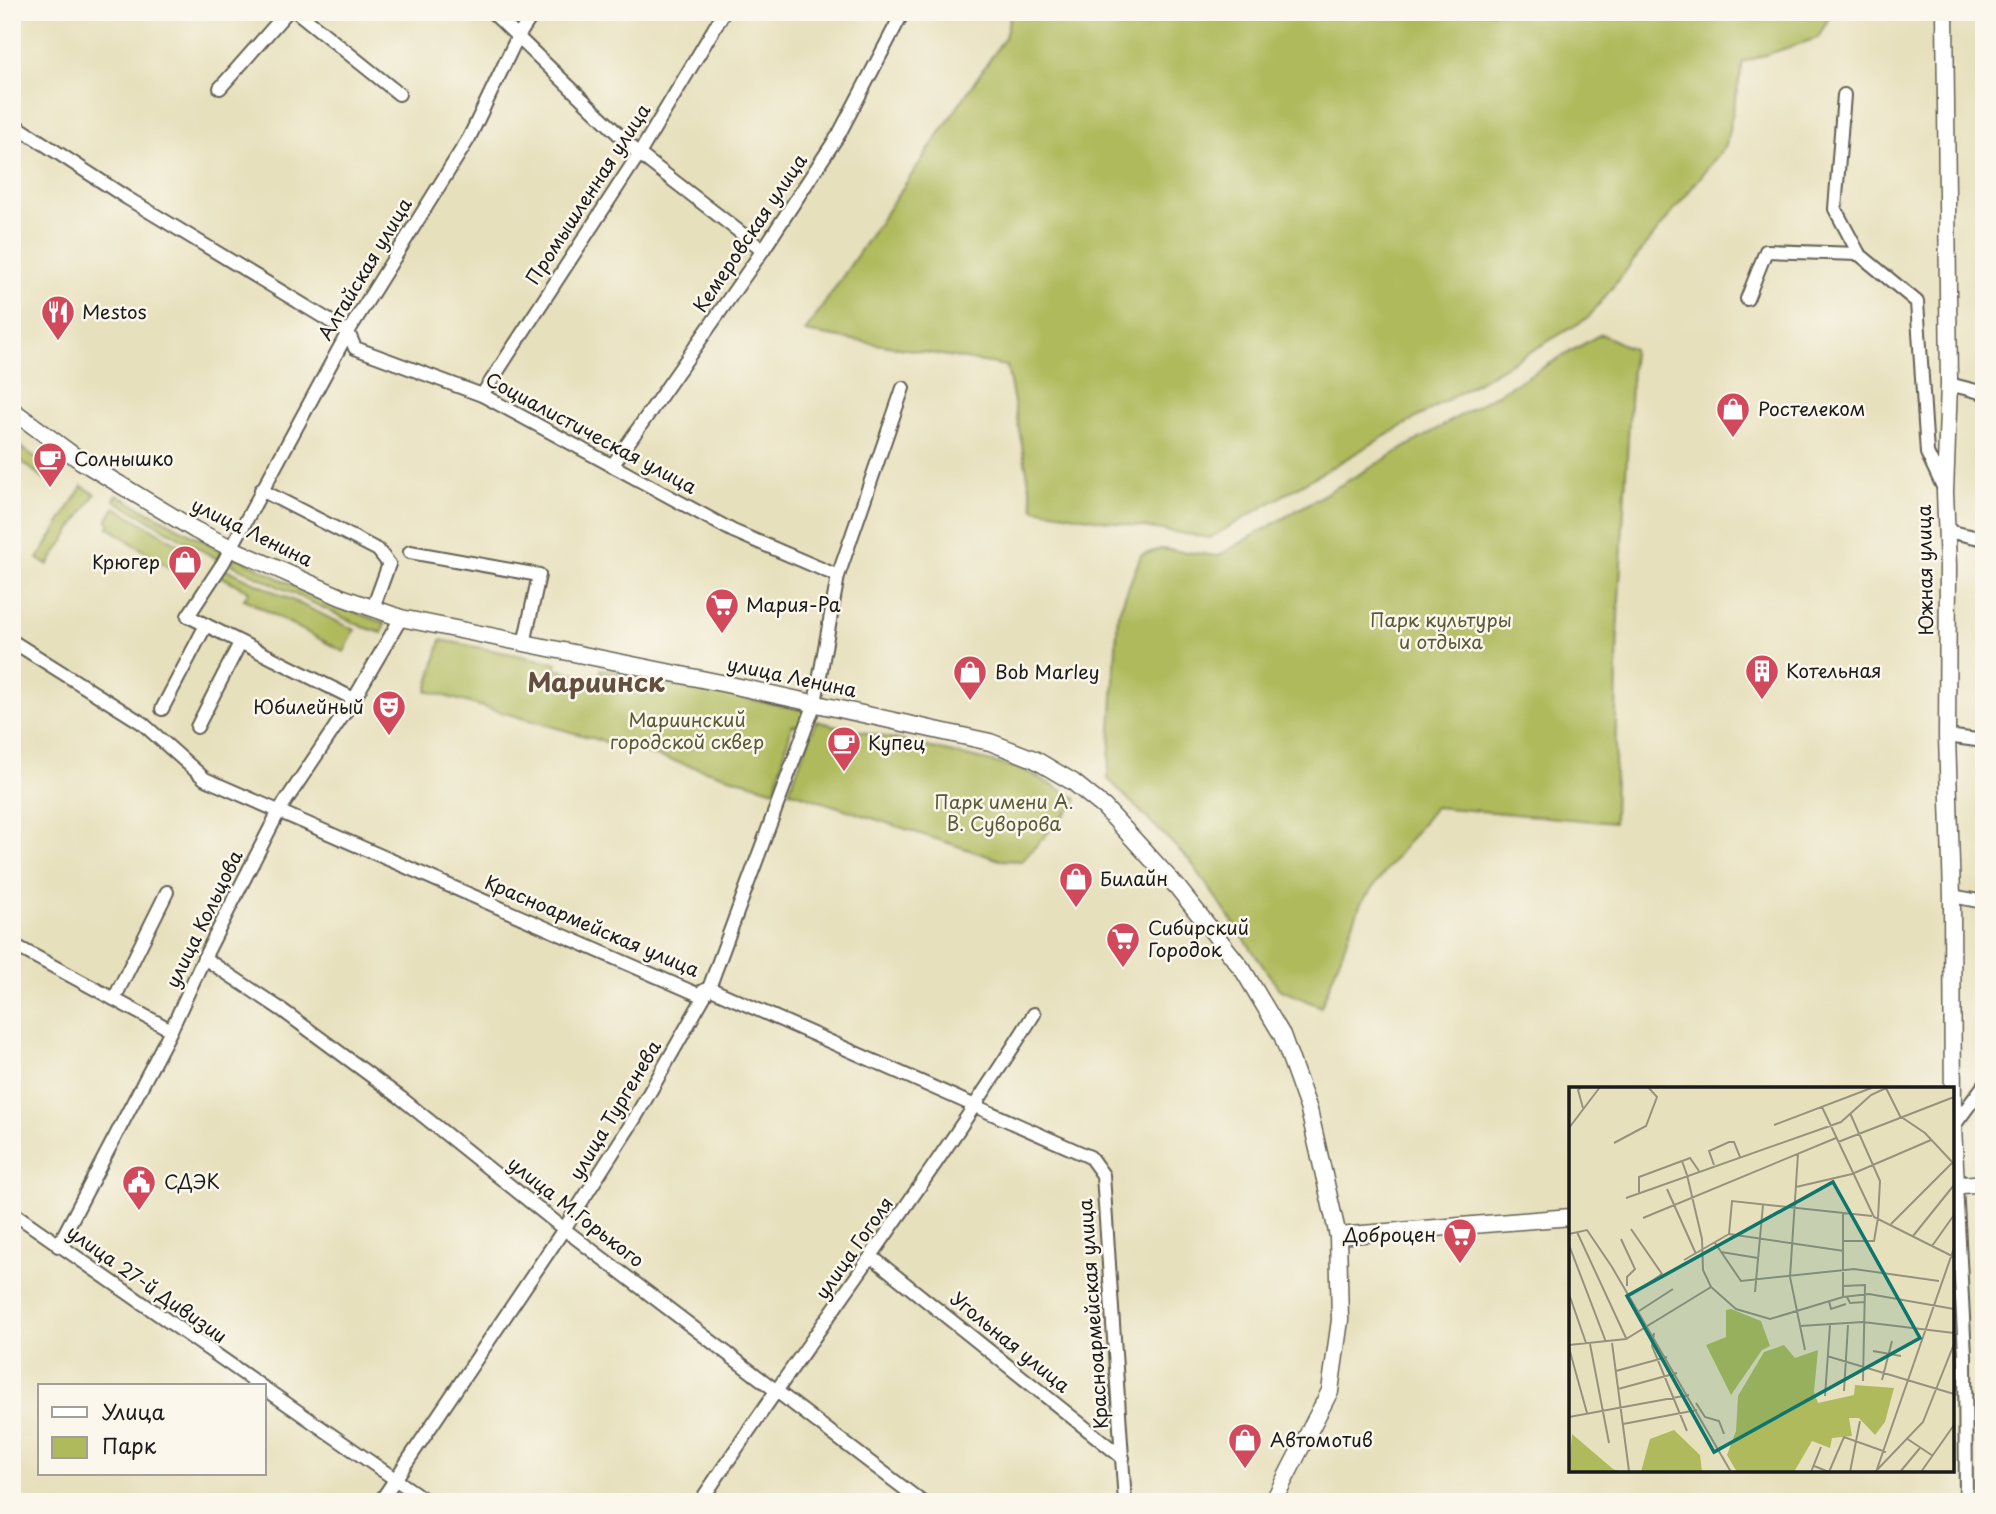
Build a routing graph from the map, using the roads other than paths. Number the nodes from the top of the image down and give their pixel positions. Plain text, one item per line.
1 (287, 12) edge
2 (297, 12) edge
3 (492, 12) edge
4 (534, 12) edge
5 (724, 12) edge
6 (903, 12) edge
7 (1945, 12) edge
8 (517, 38) junction
9 (219, 89) dead end
10 (399, 94) dead end
11 (1844, 95) dead end
12 (12, 122) edge
13 (639, 154) junction
14 (763, 250) junction
15 (1859, 254) junction
16 (1747, 299) dead end
17 (348, 332) junction
18 (1949, 384) junction
19 (903, 388) dead end
20 (1984, 393) edge
21 (482, 395) junction
22 (12, 410) edge
23 (612, 466) junction
24 (261, 490) junction
25 (1945, 492) junction
26 (1947, 531) junction
27 (1984, 540) edge
28 (230, 548) junction
29 (410, 552) dead end
30 (838, 576) junction
31 (373, 608) junction
32 (401, 618) junction
33 (206, 625) junction
34 (12, 641) edge
35 (240, 643) junction
36 (524, 644) junction
37 (354, 699) junction
38 (815, 703) junction
39 (162, 709) dead end
40 (197, 727) dead end
41 (1947, 736) junction
42 (1984, 741) edge
43 (279, 811) junction
44 (167, 892) dead end
45 (1952, 896) junction
46 (1984, 902) edge
47 (12, 944) edge
48 (204, 958) junction
49 (709, 988) junction
50 (114, 999) junction
51 (1034, 1014) dead end
52 (171, 1030) junction
53 (1984, 1085) edge
54 (1953, 1087) edge
55 (976, 1106) junction
56 (1954, 1126) edge
57 (1984, 1183) edge
58 (1954, 1186) edge
59 (12, 1212) edge
60 (1569, 1217) edge
61 (564, 1229) junction
62 (1338, 1236) junction
63 (58, 1246) junction
64 (872, 1256) junction
65 (1959, 1355) edge
66 (259, 1384) edge
67 (266, 1389) edge
68 (776, 1389) junction
69 (1123, 1458) junction
70 (395, 1478) junction
71 (380, 1502) edge
72 (428, 1502) edge
73 (700, 1502) edge
74 (922, 1502) edge
75 (1125, 1502) edge
76 (1273, 1502) edge
77 (1966, 1502) edge

1 - 9 street
2 - 10 street
3 - 8 street
4 - 8 street, Алтайская улица
5 - 13 street, Промышленная улица
6 - 14 street, Кемеровская улица
7 - 18 main road, Южная улица
8 - 13 street
8 - 17 street, Алтайская улица
11 - 15 street
12 - 17 street, Социалистическая улица
13 - 14 street
13 - 21 street, Промышленная улица
14 - 23 street, Кемеровская улица
15 - 16 street
15 - 25 street
17 - 21 street, Социалистическая улица
17 - 24 street, Алтайская улица
18 - 20 street
18 - 25 main road, Южная улица
19 - 30 street, улица Тургенева
21 - 23 street, Социалистическая улица
22 - 28 main road, улица Ленина
23 - 30 street, Социалистическая улица
24 - 28 street, Алтайская улица
24 - 31 street
25 - 26 main road, Южная улица
26 - 27 street
26 - 41 main road, Южная улица
28 - 31 main road, улица Ленина
28 - 33 street, Алтайская улица
29 - 36 street
30 - 38 street, улица Тургенева
31 - 32 main road, улица Ленина
32 - 36 main road, улица Ленина
32 - 37 street, улица Кольцова
33 - 35 street
33 - 39 street
34 - 43 street, Красноармейская улица
35 - 37 street
35 - 40 street
36 - 38 main road, улица Ленина
37 - 43 street, улица Кольцова
38 - 49 street, улица Тургенева
38 - 62 main road, улица Ленина
41 - 42 street
41 - 45 main road, Южная улица
43 - 48 street, улица Кольцова
43 - 49 street, Красноармейская улица
44 - 50 street
45 - 46 street
45 - 54 main road, Южная улица
47 - 50 street
48 - 52 street, улица Кольцова
48 - 61 street, улица М.Горького
49 - 55 street, Красноармейская улица
49 - 61 street, улица Тургенева
50 - 52 street
51 - 55 street, улица Гоголя
52 - 63 street, улица Кольцова
53 - 56 street
55 - 64 street, улица Гоголя
55 - 69 street, Красноармейская улица
57 - 58 main road
58 - 65 street
59 - 63 street, улица 27-й Дивизии
60 - 62 main road
61 - 68 street, улица М.Горького
61 - 70 street, улица Тургенева
62 - 76 main road, улица Ленина
63 - 66 street, улица 27-й Дивизии
64 - 68 street, улица Гоголя
64 - 69 street, Угольная улица
65 - 77 street
67 - 70 street, улица 27-й Дивизии
68 - 73 street, улица Гоголя
68 - 74 street, улица М.Горького
69 - 75 street, Красноармейская улица
70 - 71 street, улица Тургенева
70 - 72 street, улица 27-й Дивизии

